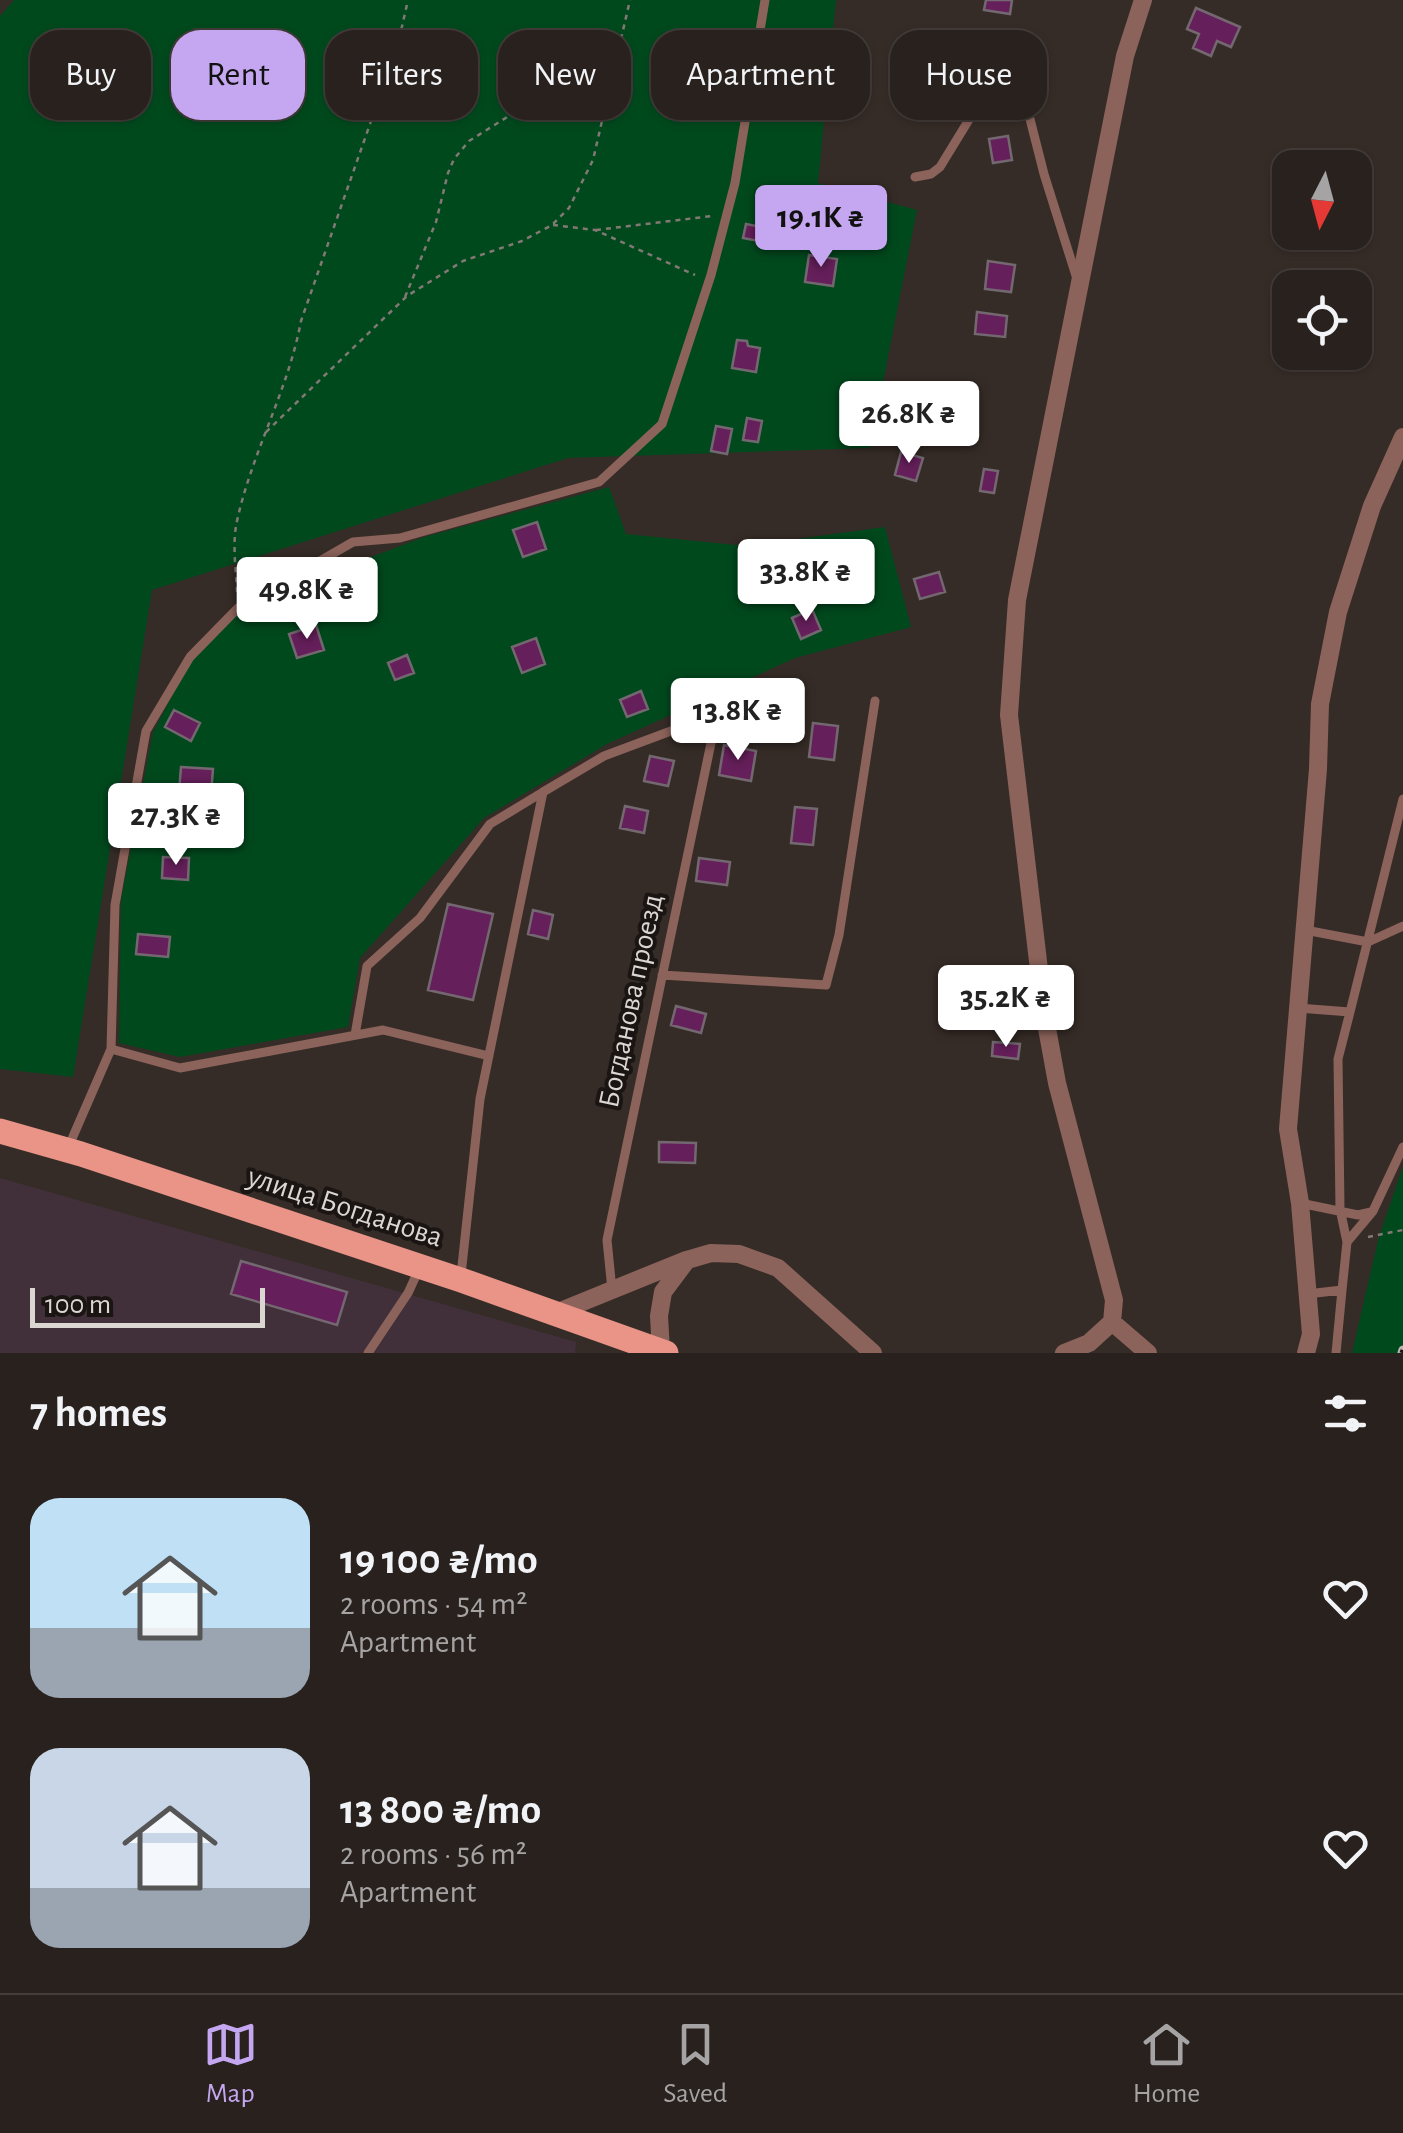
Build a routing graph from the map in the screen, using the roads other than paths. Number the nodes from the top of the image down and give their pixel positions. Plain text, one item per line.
1 (765, 0) edge
2 (1143, 0) edge
3 (915, 177) dead end
4 (1079, 287) junction
5 (1403, 437) edge
6 (875, 701) dead end
7 (543, 792) junction
8 (1403, 798) edge
9 (1403, 926) edge
10 (1304, 930) junction
11 (1368, 942) junction
12 (662, 975) junction
13 (1298, 1008) junction
14 (1350, 1012) junction
15 (355, 1036) junction
16 (111, 1049) junction
17 (488, 1056) junction
18 (0, 1131) edge
19 (1403, 1147) edge
20 (67, 1150) junction
21 (1300, 1203) junction
22 (1340, 1208) junction
23 (1373, 1211) junction
24 (1347, 1242) junction
25 (687, 1260) junction
26 (420, 1266) junction
27 (460, 1280) junction
28 (612, 1290) junction
29 (1342, 1290) junction
30 (1307, 1294) junction
31 (558, 1312) junction
32 (1112, 1322) junction
33 (617, 1344) edge
34 (664, 1352) edge
35 (368, 1353) edge
36 (873, 1353) edge
37 (1064, 1353) edge
38 (1148, 1353) edge
39 (1306, 1353) edge
40 (1336, 1353) edge

1 - 16 lane
2 - 4 street
3 - 4 lane
4 - 32 street
5 - 10 street
6 - 12 lane
7 - 12 lane, Богданова проезд
7 - 15 lane
7 - 17 lane
8 - 11 lane
9 - 11 lane
10 - 11 lane
10 - 13 street
11 - 14 lane
12 - 28 lane, Богданова проезд
13 - 14 lane
13 - 21 street
14 - 22 lane
15 - 16 lane
15 - 17 lane
16 - 20 lane
17 - 27 lane
18 - 20 main road, улица Богданова
19 - 23 lane
20 - 26 main road, улица Богданова
21 - 22 lane
21 - 30 street
22 - 23 lane
22 - 24 lane
23 - 24 lane
24 - 29 lane
25 - 28 street
25 - 34 street
25 - 36 street
26 - 27 main road, улица Богданова
26 - 35 lane
27 - 31 main road, улица Богданова
28 - 31 street
29 - 30 lane
29 - 40 lane
30 - 39 street
31 - 33 main road, улица Богданова
32 - 37 street
32 - 38 street
33 - 34 main road, улица Богданова

